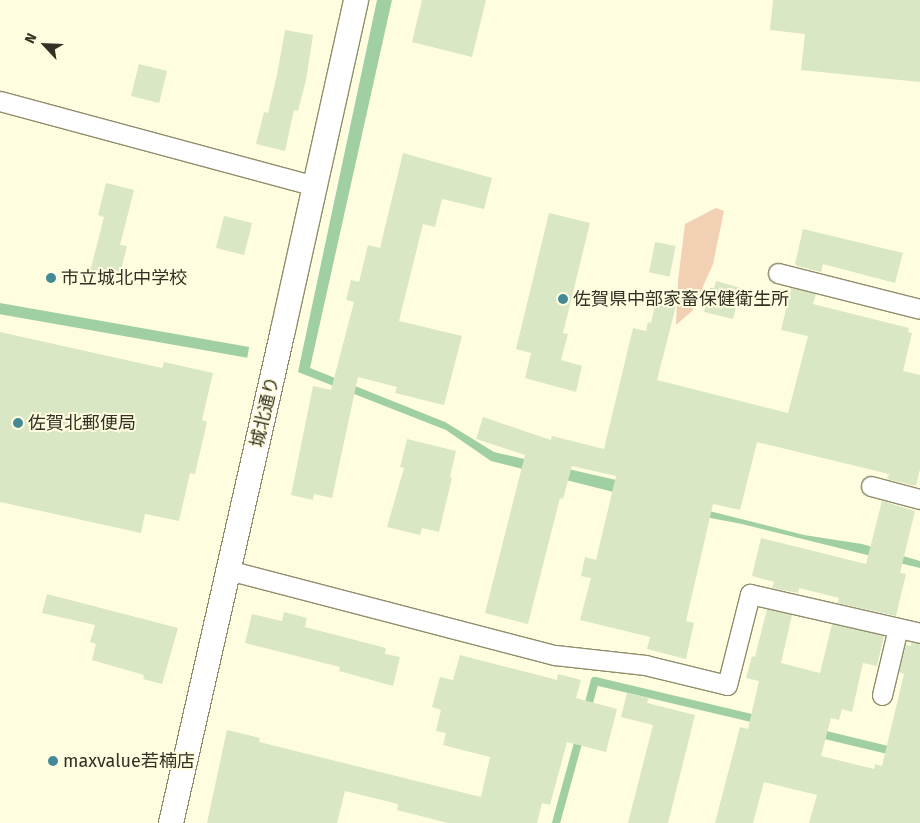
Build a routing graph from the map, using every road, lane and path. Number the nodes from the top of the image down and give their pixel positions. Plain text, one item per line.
1 (356, 0) edge
2 (0, 101) edge
3 (315, 186) junction
4 (778, 273) dead end
5 (920, 308) edge
6 (871, 486) dead end
7 (920, 498) edge
8 (228, 570) junction
9 (898, 628) junction
10 (920, 633) edge
11 (882, 695) dead end
12 (171, 823) edge

1 - 3 street, 城北通り
2 - 3 street
3 - 8 street, 城北通り
4 - 5 street
6 - 7 street
8 - 9 street
8 - 12 street, 城北通り
9 - 10 street
9 - 11 street

